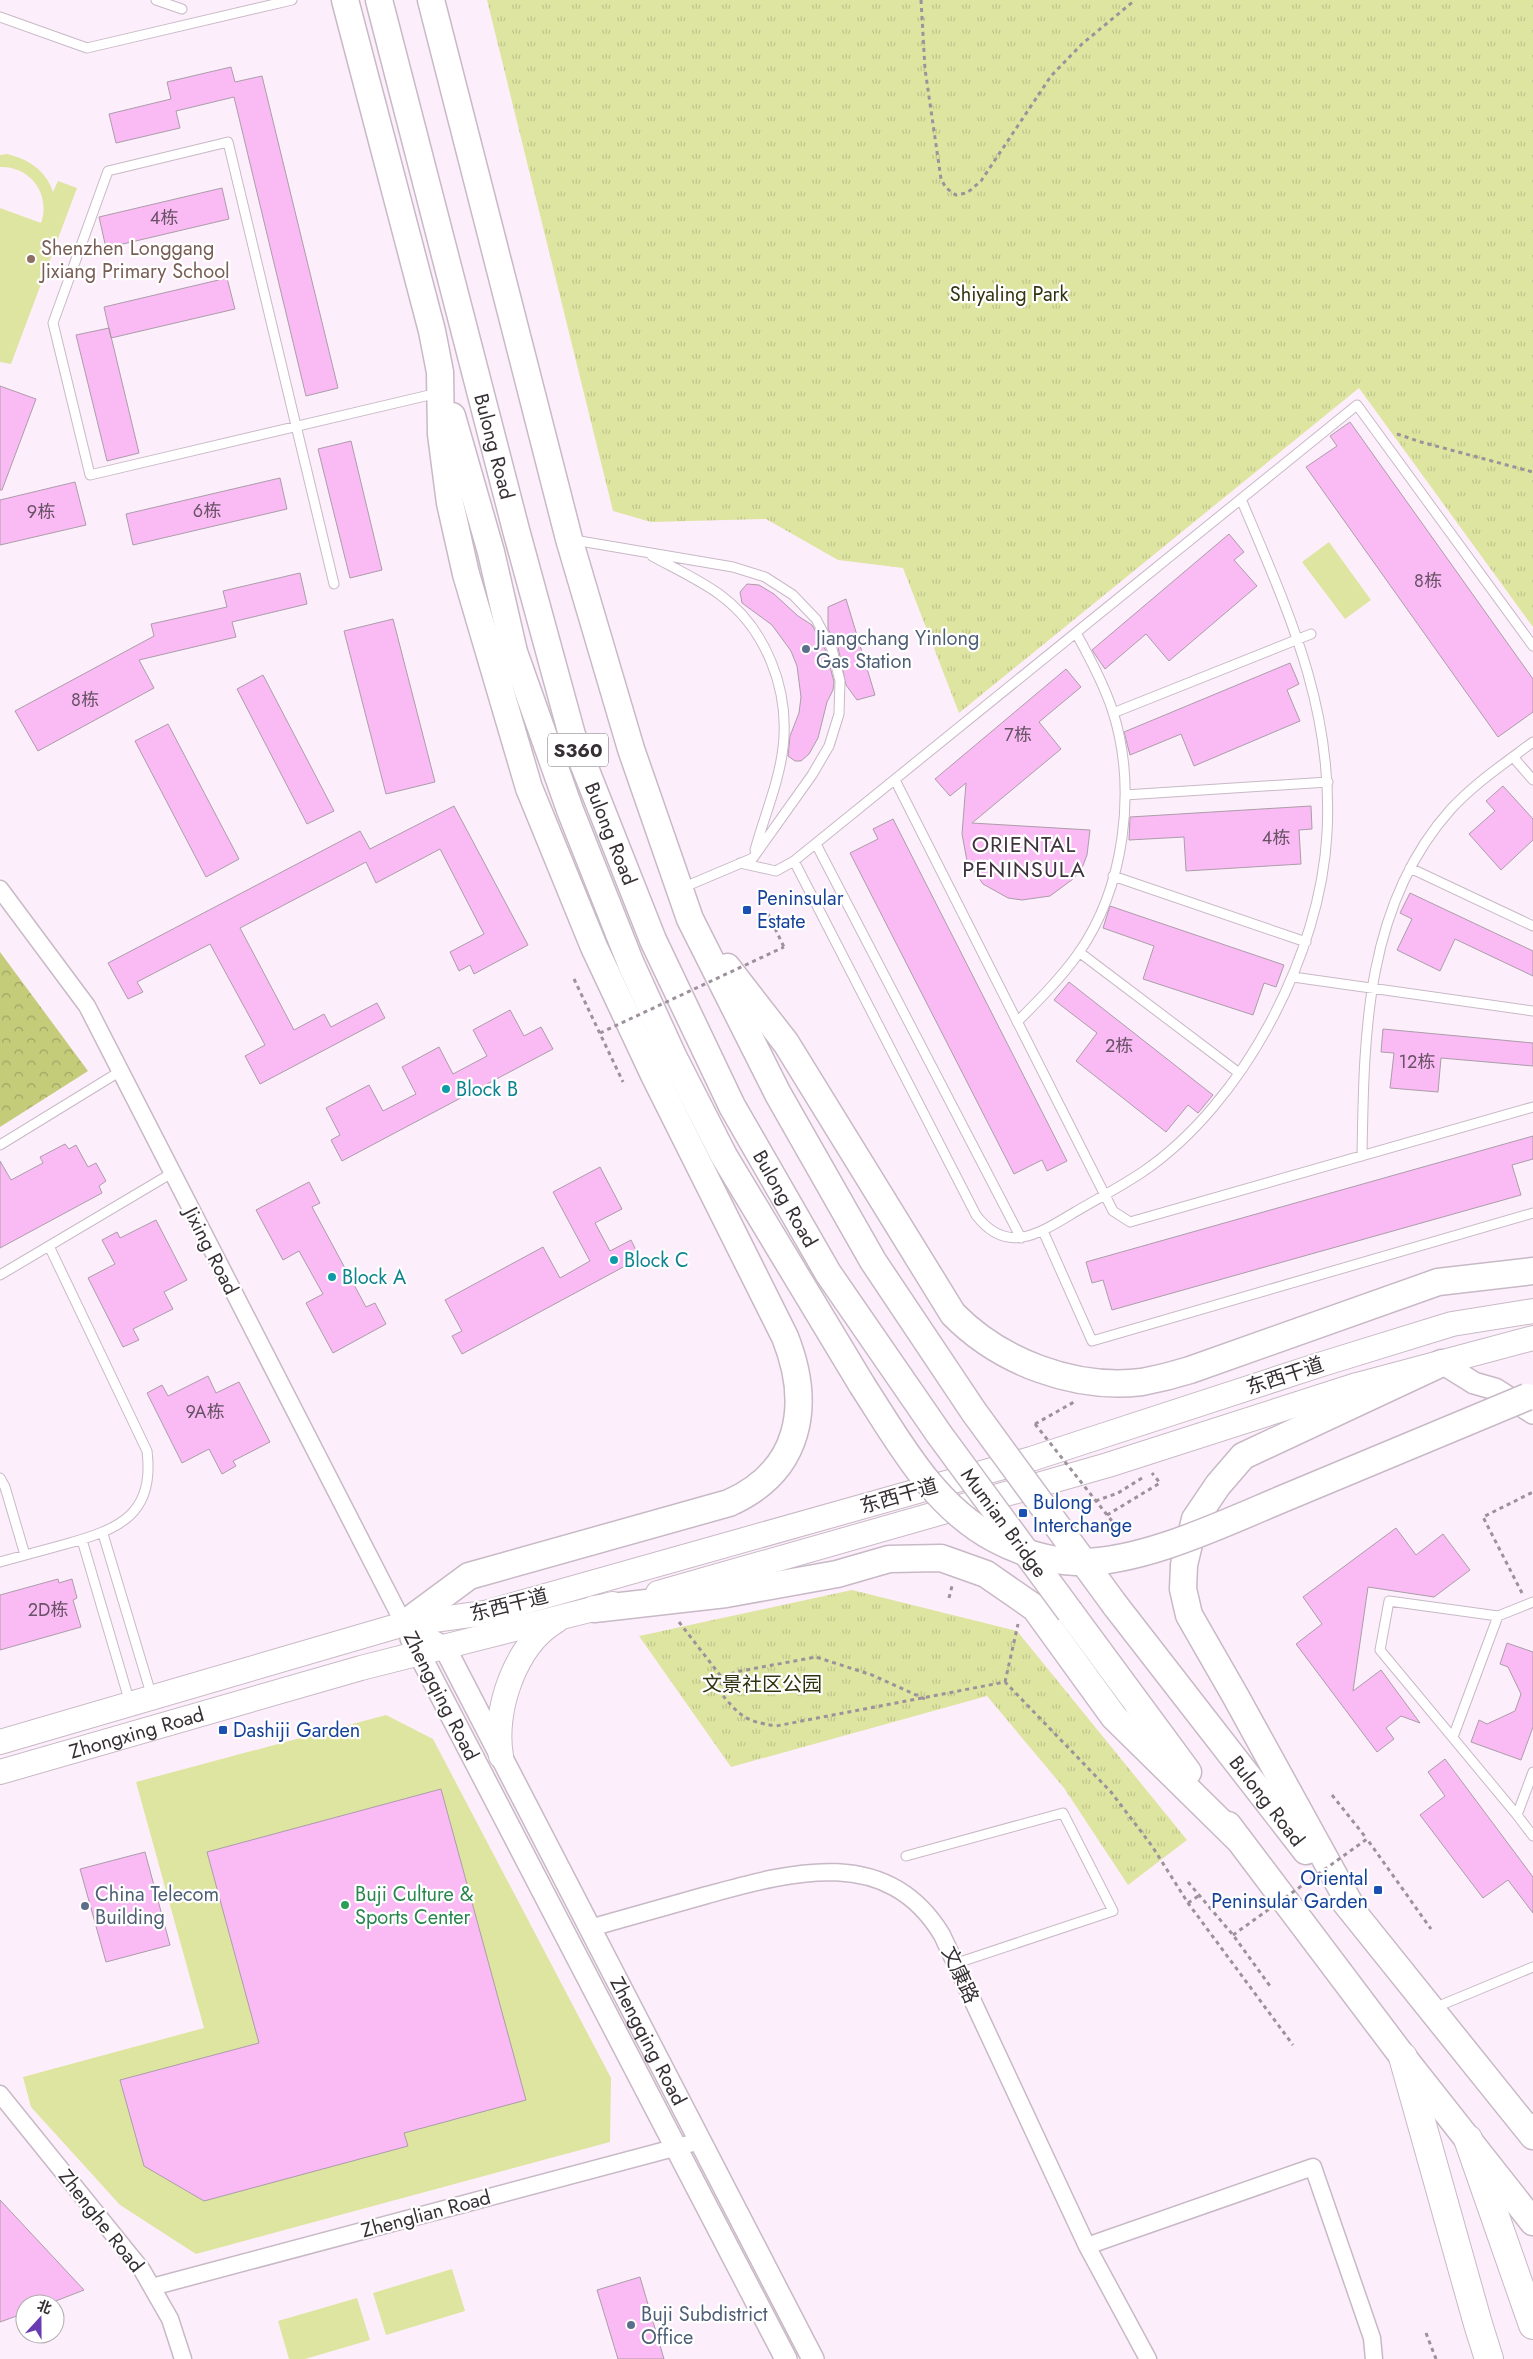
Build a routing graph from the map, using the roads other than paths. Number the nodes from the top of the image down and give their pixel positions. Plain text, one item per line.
1 (156, 0) edge
2 (180, 0) edge
3 (292, 0) edge
4 (346, 0) edge
5 (379, 0) edge
6 (431, 0) edge
7 (182, 10) junction
8 (0, 17) edge
9 (186, 25) junction
10 (440, 382) junction
11 (296, 426) junction
12 (1241, 499) junction
13 (516, 530) junction
14 (569, 539) junction
15 (644, 552) junction
16 (334, 584) dead end
17 (1076, 633) junction
18 (1311, 634) dead end
19 (1533, 646) edge
20 (514, 652) junction
21 (1113, 713) junction
22 (572, 735) junction
23 (1533, 742) edge
24 (1513, 757) junction
25 (895, 780) junction
26 (1533, 780) edge
27 (1328, 782) junction
28 (1125, 795) junction
29 (816, 844) junction
30 (753, 858) junction
31 (794, 861) junction
32 (740, 863) junction
33 (1410, 868) junction
34 (1113, 876) junction
35 (0, 889) edge
36 (680, 890) junction
37 (690, 918) junction
38 (1533, 926) edge
39 (1306, 942) junction
40 (1079, 952) junction
41 (1293, 977) junction
42 (1372, 988) junction
43 (1533, 1011) edge
44 (1017, 1022) junction
45 (119, 1072) junction
46 (1239, 1073) junction
47 (1533, 1107) edge
48 (0, 1145) edge
49 (1362, 1156) junction
50 (172, 1174) junction
51 (1104, 1194) junction
52 (1533, 1214) edge
53 (1043, 1231) junction
54 (1021, 1238) junction
55 (49, 1246) junction
56 (1533, 1270) edge
57 (0, 1275) edge
58 (1533, 1311) edge
59 (1533, 1338) edge
60 (1442, 1363) junction
61 (1531, 1402) edge
62 (939, 1434) joint
63 (0, 1478) edge
64 (103, 1534) junction
65 (82, 1540) junction
66 (25, 1555) junction
67 (0, 1562) edge
68 (1530, 1603) edge
69 (1115, 1605) joint
70 (594, 1609) junction
71 (1498, 1616) junction
72 (562, 1618) junction
73 (404, 1624) junction
74 (445, 1648) junction
75 (420, 1654) junction
76 (141, 1700) junction
77 (1452, 1737) junction
78 (0, 1742) edge
79 (501, 1756) junction
80 (0, 1772) edge
81 (1533, 1772) edge
82 (1517, 1815) junction
83 (1533, 1836) edge
84 (1238, 1839) junction
85 (906, 1856) dead end
86 (1356, 1915) junction
87 (590, 1928) junction
88 (954, 1964) junction
89 (1533, 1967) edge
90 (1432, 2009) junction
91 (1403, 2057) junction
92 (0, 2094) edge
93 (1532, 2130) edge
94 (1468, 2139) junction
95 (700, 2141) junction
96 (676, 2147) junction
97 (1533, 2222) edge
98 (1087, 2246) junction
99 (152, 2288) junction
100 (1533, 2324) edge
101 (183, 2359) edge
102 (786, 2359) edge
103 (813, 2359) edge
104 (1148, 2359) edge
105 (1374, 2359) edge
106 (1490, 2359) edge

1 - 7 lane
2 - 7 lane
3 - 9 lane
4 - 10 main road
5 - 13 main road, Bulong Road / S360
6 - 14 main road, S360
7 - 9 lane
8 - 9 lane
10 - 11 lane
10 - 20 main road
10 - 73 main road
11 - 11 lane
11 - 16 lane
12 - 17 lane
12 - 19 lane
12 - 27 lane
13 - 20 main road
13 - 22 main road, Bulong Road / S360
14 - 15 lane
14 - 36 main road, S360
15 - 30 lane
15 - 30 lane
17 - 21 lane
17 - 25 lane
18 - 21 lane
20 - 22 main road
20 - 61 main road, bridge
21 - 28 lane
22 - 62 main road, Bulong Road / S360
23 - 24 lane
24 - 26 lane
24 - 33 lane
25 - 29 lane
25 - 44 lane
27 - 28 lane
27 - 39 lane
28 - 34 lane
29 - 31 lane
29 - 54 lane
30 - 32 lane
31 - 32 lane
31 - 54 lane
32 - 36 lane
33 - 38 lane
33 - 42 lane
34 - 39 lane
34 - 40 lane
35 - 45 street, Jixing Road
36 - 37 main road, S360
37 - 56 main road
37 - 69 main road, Mumian Bridge / S360, bridge
39 - 41 lane
40 - 44 lane
40 - 46 lane
41 - 42 lane
41 - 46 lane
42 - 43 lane
42 - 49 lane
44 - 51 lane
45 - 48 lane
45 - 50 street, Jixing Road
46 - 51 lane
47 - 49 lane
49 - 51 lane
50 - 55 lane
50 - 73 street, Jixing Road
51 - 53 lane
52 - 53 lane
53 - 54 lane
55 - 57 lane
55 - 64 lane
58 - 73 main road, 东西干道
59 - 60 main road, 东西干道
60 - 61 street
60 - 70 main road, 东西干道
60 - 86 main road
62 - 84 main road, Mumian Bridge / S360, bridge
63 - 66 lane
64 - 65 lane
64 - 76 lane
65 - 66 lane
65 - 76 lane
66 - 67 lane
68 - 71 lane
69 - 86 main road, Bulong Road / S360
70 - 72 main road, 东西干道
70 - 84 main road
71 - 77 lane
71 - 77 lane
72 - 74 main road, 东西干道
72 - 79 main road
73 - 74 street, Zhengqing Road
73 - 75 street, Zhengqing Road
73 - 76 main road, Zhongxing Road
74 - 75 main road, 东西干道
74 - 79 street, Zhengqing Road
75 - 80 main road, Zhongxing Road
75 - 96 street, Zhengqing Road
76 - 78 main road, Zhongxing Road
77 - 82 lane
79 - 87 street, Zhengqing Road
81 - 82 lane
82 - 83 lane
84 - 91 main road, S360
85 - 88 lane
86 - 90 main road, Bulong Road / S360
87 - 88 street, 文康路
87 - 95 street, Zhengqing Road
88 - 98 street, 文康路
89 - 90 lane
90 - 93 main road, Bulong Road / S360
91 - 94 main road, S360
91 - 106 highway
92 - 99 street, Zhenghe Road
94 - 97 main road, S360
94 - 100 highway
95 - 96 street, Zhenglian Road
95 - 103 street, Zhengqing Road
96 - 99 street, Zhenglian Road
96 - 102 street, Zhengqing Road
98 - 104 street, 文康路
98 - 105 street
99 - 101 street, Zhenghe Road

